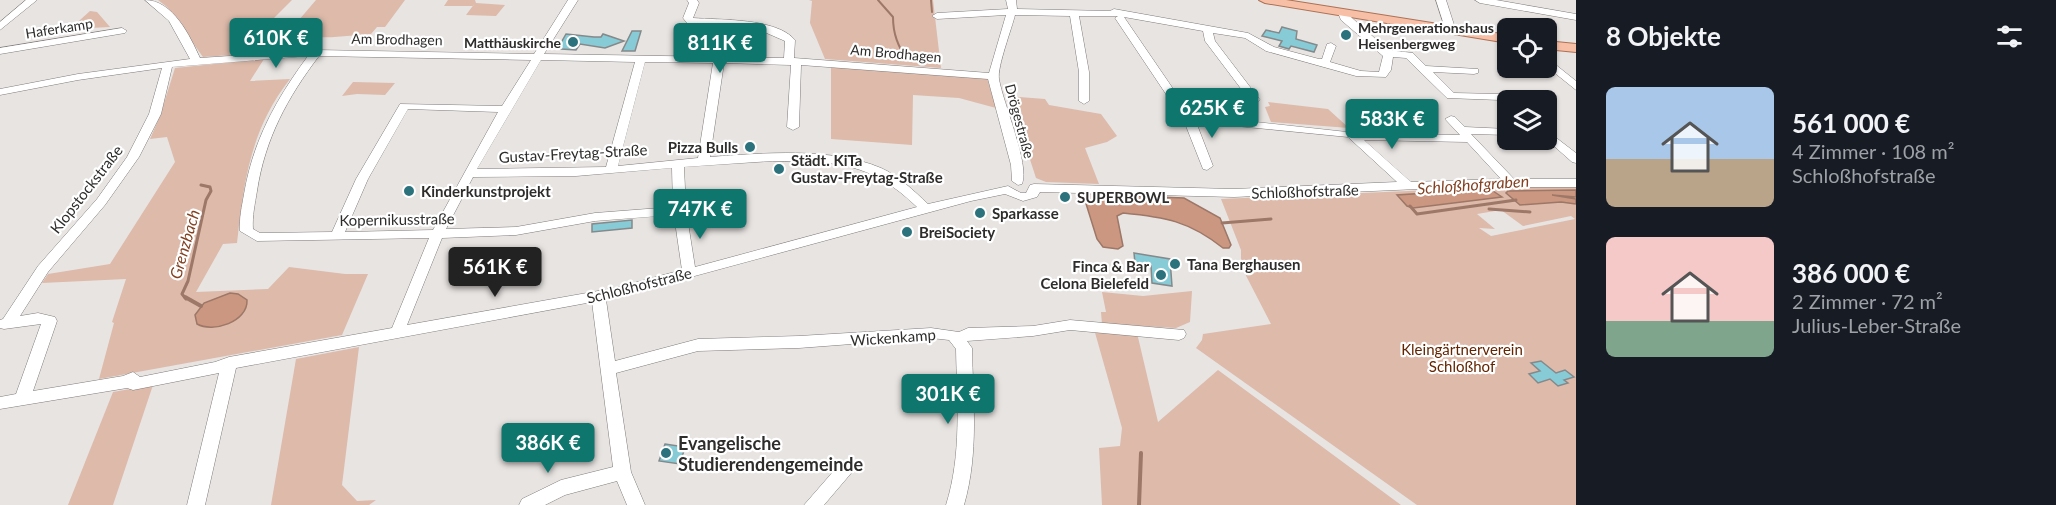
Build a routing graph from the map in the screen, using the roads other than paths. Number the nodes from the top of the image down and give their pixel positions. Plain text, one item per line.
1 (32, 0) edge
2 (150, 0) edge
3 (573, 0) edge
4 (692, 0) edge
5 (1011, 0) edge
6 (1265, 0) edge
7 (1441, 0) edge
8 (1480, 0) edge
9 (1012, 12) junction
10 (1118, 12) edge
11 (1074, 14) junction
12 (1343, 14) junction
13 (937, 16) dead end
14 (1576, 17) edge
15 (0, 27) edge
16 (1207, 27) junction
17 (1451, 30) junction
18 (122, 31) dead end
19 (1497, 37) edge
20 (1331, 46) dead end
21 (1557, 46) edge
22 (1576, 48) edge
23 (0, 51) edge
24 (316, 53) junction
25 (1386, 53) junction
26 (538, 56) junction
27 (641, 59) junction
28 (719, 60) junction
29 (196, 61) junction
30 (793, 62) junction
31 (1323, 63) junction
32 (168, 64) junction
33 (1423, 69) junction
34 (1474, 70) dead end
35 (1557, 70) edge
36 (993, 76) junction
37 (1576, 87) edge
38 (0, 92) edge
39 (1497, 98) edge
40 (1256, 100) dead end
41 (1084, 101) dead end
42 (505, 109) junction
43 (1189, 118) junction
44 (1451, 119) dead end
45 (793, 127) dead end
46 (1497, 133) edge
47 (1465, 135) junction
48 (1356, 136) junction
49 (704, 161) junction
50 (678, 164) junction
51 (1207, 166) dead end
52 (611, 170) junction
53 (470, 173) junction
54 (1510, 182) junction
55 (1576, 183) edge
56 (1013, 185) junction
57 (1408, 186) junction
58 (926, 209) junction
59 (680, 210) junction
60 (437, 235) junction
61 (336, 237) junction
62 (689, 274) junction
63 (598, 297) junction
64 (4, 324) edge
65 (398, 332) junction
66 (1179, 334) dead end
67 (958, 339) junction
68 (230, 363) junction
69 (608, 369) junction
70 (22, 399) junction
71 (0, 404) edge
72 (844, 471) dead end
73 (622, 472) junction
74 (196, 505) edge
75 (528, 505) edge
76 (636, 505) edge
77 (813, 505) edge
78 (955, 505) edge

1 - 15 street, Haferkamp
2 - 29 street
3 - 26 street
4 - 30 street
5 - 9 street, Drögestraße
6 - 12 main road
7 - 17 street
8 - 14 street
9 - 11 street
9 - 13 street
9 - 36 street, Drögestraße
10 - 11 street
10 - 16 street
10 - 43 street
11 - 41 street
12 - 17 main road
12 - 25 street
16 - 31 street
16 - 40 street
17 - 19 main road
18 - 23 street, Haferkamp
20 - 31 street
21 - 22 main road
24 - 26 street, Am Brodhagen
24 - 29 street, Am Brodhagen
24 - 61 street, Kopernikusstraße
25 - 31 street
25 - 33 street
26 - 27 street, Am Brodhagen
26 - 42 street
27 - 28 street, Am Brodhagen
27 - 52 street
28 - 30 street, Am Brodhagen
28 - 49 street
29 - 32 street, Am Brodhagen
30 - 36 street, Am Brodhagen
30 - 45 street
32 - 38 street, Am Brodhagen
32 - 64 street, Klopstockstraße
33 - 34 street
33 - 39 street
35 - 37 street
36 - 56 street, Drögestraße
42 - 53 street
42 - 61 street
43 - 48 street
43 - 51 street
44 - 47 street
46 - 47 street
47 - 48 street
47 - 54 street
48 - 57 street
49 - 50 street, Gustav-Freytag-Straße
49 - 58 street, Gustav-Freytag-Straße
50 - 52 street, Gustav-Freytag-Straße
50 - 59 street
52 - 53 street, Gustav-Freytag-Straße
53 - 60 street
54 - 55 street, Schloßhofstraße
54 - 57 street, Schloßhofstraße
56 - 57 street, Schloßhofstraße
56 - 58 street, Schloßhofstraße
58 - 62 street, Schloßhofstraße
59 - 60 street, Kopernikusstraße
59 - 62 street
60 - 61 street, Kopernikusstraße
60 - 65 street
62 - 63 street, Schloßhofstraße
63 - 65 street, Schloßhofstraße
63 - 69 street
64 - 70 street
65 - 68 street, Schloßhofstraße
66 - 67 street, Wickenkamp
67 - 69 street, Wickenkamp
67 - 78 street
68 - 70 street, Schloßhofstraße
68 - 74 street
69 - 73 street
70 - 71 street, Schloßhofstraße
72 - 77 street
73 - 75 street
73 - 76 street

